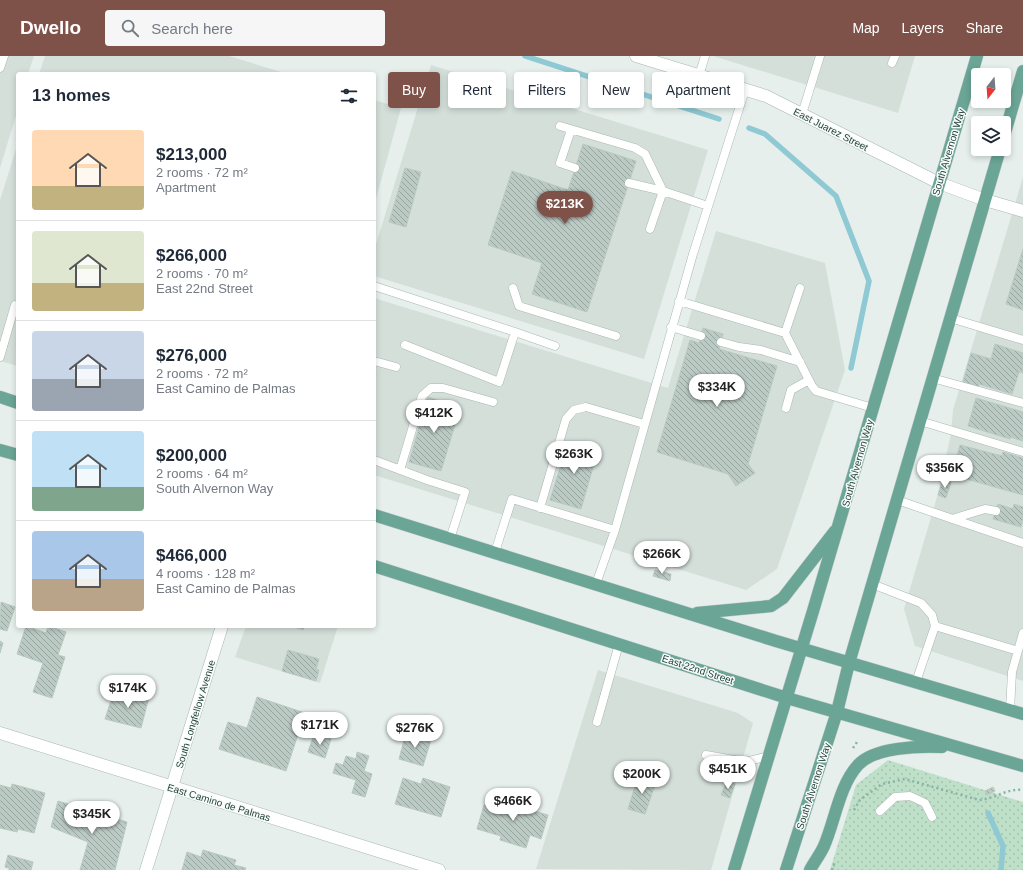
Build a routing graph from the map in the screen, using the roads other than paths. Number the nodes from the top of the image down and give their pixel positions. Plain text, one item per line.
1 (4, 56) edge
2 (636, 56) edge
3 (704, 56) edge
4 (820, 56) edge
5 (977, 56) edge
6 (0, 68) edge
7 (1023, 71) edge
8 (686, 72) edge
9 (700, 72) edge
10 (745, 90) joint
11 (802, 114) junction
12 (1010, 116) edge
13 (560, 126) dead end
14 (571, 130) junction
15 (998, 156) edge
16 (575, 168) dead end
17 (629, 183) dead end
18 (939, 183) junction
19 (663, 191) junction
20 (985, 200) junction
21 (708, 206) junction
22 (1023, 211) edge
23 (650, 229) dead end
24 (376, 287) edge
25 (513, 288) dead end
26 (800, 288) dead end
27 (679, 301) junction
28 (15, 305) dead end
29 (950, 318) junction
30 (672, 327) junction
31 (515, 332) junction
32 (786, 333) junction
33 (616, 336) dead end
34 (701, 336) dead end
35 (1023, 340) edge
36 (721, 342) dead end
37 (405, 345) dead end
38 (555, 346) dead end
39 (0, 357) edge
40 (376, 362) edge
41 (800, 362) junction
42 (396, 367) dead end
43 (932, 378) junction
44 (809, 380) junction
45 (0, 397) edge
46 (16, 402) edge
47 (493, 402) dead end
48 (1023, 403) edge
49 (786, 408) dead end
50 (873, 408) junction
51 (920, 421) junction
52 (644, 424) junction
53 (0, 450) edge
54 (1023, 452) edge
55 (16, 454) edge
56 (376, 461) edge
57 (400, 470) junction
58 (897, 500) junction
59 (540, 508) junction
60 (996, 511) dead end
61 (376, 516) edge
62 (952, 519) junction
63 (838, 527) junction
64 (615, 530) junction
65 (450, 539) junction
66 (1023, 543) edge
67 (494, 552) junction
68 (376, 567) edge
69 (596, 584) junction
70 (872, 584) junction
71 (690, 613) junction
72 (935, 626) junction
73 (221, 628) edge
74 (1023, 633) edge
75 (619, 644) junction
76 (802, 649) junction
77 (1018, 651) junction
78 (849, 663) junction
79 (916, 682) junction
80 (787, 698) junction
81 (1010, 710) junction
82 (837, 712) junction
83 (1023, 714) edge
84 (597, 722) dead end
85 (0, 732) edge
86 (959, 747) junction
87 (706, 755) dead end
88 (769, 756) junction
89 (1023, 766) edge
90 (173, 787) junction
91 (880, 811) dead end
92 (932, 817) dead end
93 (146, 870) edge
94 (439, 870) edge
95 (734, 870) edge
96 (786, 870) edge
97 (810, 870) edge

1 - 6 lane
2 - 8 street, East Juarez Street
3 - 9 lane
4 - 11 lane
5 - 18 main road, South Alvernon Way
7 - 12 main road
10 - 11 street, East Juarez Street
10 - 21 lane
11 - 18 street, East Juarez Street
13 - 14 lane
14 - 16 lane
14 - 19 lane
15 - 20 main road, South Alvernon Way
17 - 19 lane
18 - 20 street, East Juarez Street
18 - 50 main road, South Alvernon Way
19 - 21 lane
19 - 23 lane
20 - 22 street, East Juarez Street
20 - 29 main road, South Alvernon Way
21 - 27 lane
24 - 31 lane
25 - 33 lane
26 - 32 lane
27 - 30 lane
27 - 32 lane
28 - 39 lane
29 - 35 lane
29 - 43 main road, South Alvernon Way
30 - 34 lane
30 - 52 lane
31 - 37 lane
31 - 38 lane
32 - 41 lane
36 - 41 lane
40 - 42 lane
41 - 44 lane
43 - 48 lane
43 - 51 main road, South Alvernon Way
44 - 49 lane
44 - 50 lane
45 - 46 main road
47 - 57 lane
50 - 63 main road, South Alvernon Way
51 - 54 lane
51 - 58 main road, South Alvernon Way
52 - 59 lane
52 - 64 lane
53 - 55 main road
56 - 57 lane
57 - 65 lane
58 - 62 lane
58 - 70 main road, South Alvernon Way
59 - 64 lane
59 - 67 lane
60 - 62 lane
61 - 65 main road
62 - 66 lane
63 - 71 main road
63 - 76 main road, South Alvernon Way
64 - 69 lane
65 - 67 main road
67 - 69 main road
68 - 75 main road, East 22nd Street
69 - 71 main road
70 - 72 lane
70 - 78 main road, South Alvernon Way
71 - 76 main road
72 - 77 lane
72 - 79 lane
73 - 90 street, South Longfellow Avenue
74 - 77 lane
75 - 80 main road, East 22nd Street
75 - 84 lane
76 - 78 main road
76 - 80 main road, South Alvernon Way
77 - 81 lane
78 - 79 main road
78 - 82 main road, South Alvernon Way
79 - 81 main road
80 - 82 main road, East 22nd Street
80 - 88 main road, South Alvernon Way
81 - 83 main road
82 - 86 main road, East 22nd Street
82 - 96 main road, South Alvernon Way
85 - 90 street, East Camino de Palmas
86 - 89 main road, East 22nd Street
86 - 97 main road
87 - 88 lane
88 - 95 main road, South Alvernon Way
90 - 93 street, South Longfellow Avenue
90 - 94 street, East Camino de Palmas
91 - 92 lane

